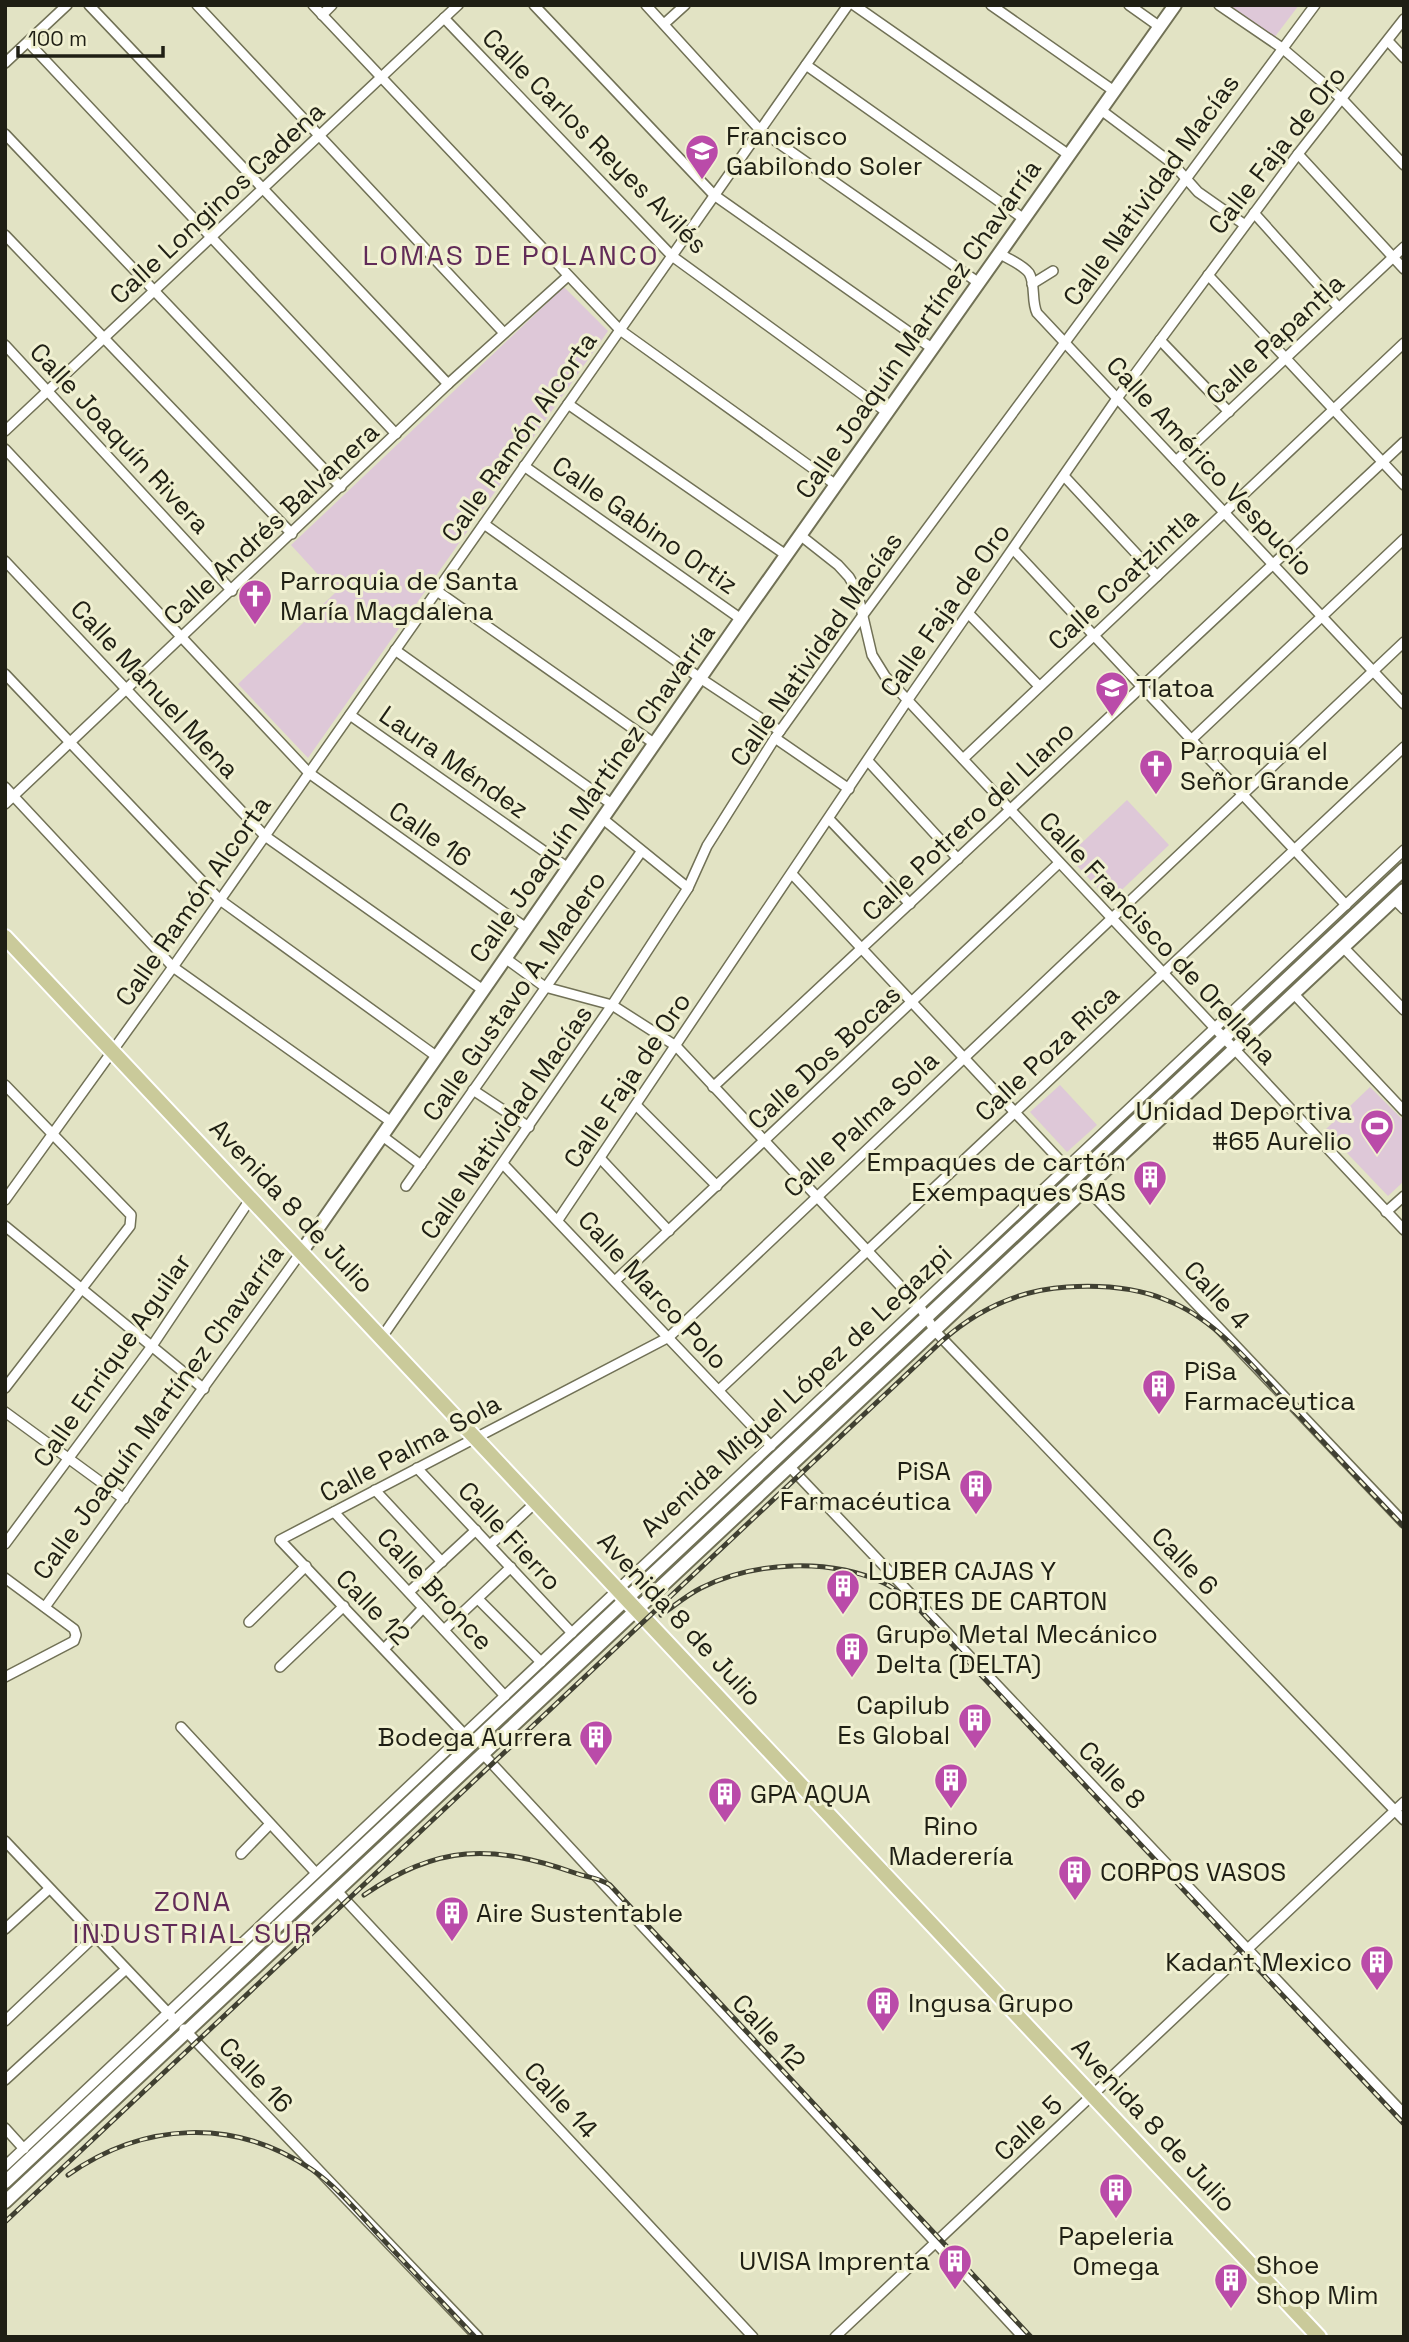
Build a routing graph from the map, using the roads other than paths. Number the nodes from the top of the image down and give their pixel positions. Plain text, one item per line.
1 (67, 5) edge
2 (89, 5) edge
3 (197, 5) edge
4 (313, 5) edge
5 (332, 5) edge
6 (458, 5) edge
7 (534, 5) edge
8 (646, 5) edge
9 (684, 5) edge
10 (848, 5) edge
11 (854, 5) edge
12 (991, 5) edge
13 (1129, 5) edge
14 (1175, 5) edge
15 (1219, 5) edge
16 (1315, 5) edge
17 (322, 15) junction
18 (444, 18) junction
19 (1404, 19) edge
20 (664, 24) junction
21 (1160, 27) junction
22 (1388, 41) junction
23 (28, 42) junction
24 (1282, 48) junction
25 (1404, 58) edge
26 (5, 63) edge
27 (806, 65) junction
28 (381, 78) junction
29 (1114, 91) junction
30 (1342, 99) junction
31 (1101, 110) junction
32 (760, 130) junction
33 (5, 134) edge
34 (319, 135) junction
35 (1298, 154) junction
36 (1069, 155) junction
37 (1404, 165) edge
38 (1186, 178) junction
39 (262, 189) junction
40 (714, 195) junction
41 (1254, 213) junction
42 (1024, 219) junction
43 (1245, 225) junction
44 (5, 235) edge
45 (211, 237) junction
46 (1404, 247) edge
47 (1000, 254) junction
48 (672, 256) junction
49 (1393, 258) junction
50 (1404, 269) edge
51 (1053, 271) dead end
52 (1208, 275) junction
53 (568, 276) junction
54 (979, 283) junction
55 (1031, 284) junction
56 (154, 290) junction
57 (1339, 308) junction
58 (620, 330) junction
59 (504, 333) junction
60 (103, 339) junction
61 (1160, 340) junction
62 (1065, 342) junction
63 (1404, 344) edge
64 (5, 345) edge
65 (933, 349) junction
66 (1286, 358) junction
67 (448, 384) junction
68 (49, 391) junction
69 (1118, 397) junction
70 (568, 404) junction
71 (1334, 410) junction
72 (1229, 412) junction
73 (888, 413) junction
74 (5, 431) edge
75 (396, 434) junction
76 (1404, 442) edge
77 (5, 449) edge
78 (1176, 461) junction
79 (1381, 463) junction
80 (524, 466) junction
81 (1064, 476) junction
82 (836, 485) junction
83 (1404, 485) edge
84 (341, 487) junction
85 (1224, 513) junction
86 (484, 524) junction
87 (292, 534) junction
88 (800, 535) junction
89 (1404, 539) edge
90 (1013, 549) junction
91 (786, 555) junction
92 (5, 561) edge
93 (1273, 565) junction
94 (1157, 576) junction
95 (232, 591) junction
96 (437, 591) junction
97 (969, 614) junction
98 (863, 615) junction
99 (1321, 617) junction
100 (741, 619) junction
101 (1094, 635) junction
102 (181, 638) junction
103 (1404, 642) edge
104 (395, 650) junction
105 (1373, 672) junction
106 (5, 674) edge
107 (700, 678) junction
108 (1039, 686) junction
109 (1143, 687) junction
110 (127, 690) junction
111 (907, 701) junction
112 (1404, 704) edge
113 (350, 715) junction
114 (777, 735) junction
115 (1192, 740) junction
116 (71, 743) junction
117 (655, 744) junction
118 (1404, 747) edge
119 (963, 760) junction
120 (868, 761) junction
121 (309, 774) junction
122 (5, 787) edge
123 (849, 789) junction
124 (1242, 794) junction
125 (14, 796) junction
126 (5, 804) edge
127 (612, 805) junction
128 (1010, 811) junction
129 (603, 819) junction
130 (829, 819) junction
131 (265, 836) junction
132 (1294, 849) junction
133 (1404, 850) edge
134 (641, 852) junction
135 (958, 859) junction
136 (1059, 863) junction
137 (568, 868) junction
138 (1404, 869) edge
139 (792, 874) junction
140 (688, 888) junction
141 (1399, 894) edge
142 (220, 900) junction
143 (910, 904) junction
144 (1346, 905) junction
145 (1404, 909) edge
146 (1111, 917) junction
147 (526, 928) junction
148 (5, 937) edge
149 (1343, 947) junction
150 (862, 949) junction
151 (505, 958) junction
152 (173, 967) junction
153 (1162, 973) junction
154 (545, 986) junction
155 (483, 990) junction
156 (1293, 993) junction
157 (912, 1002) junction
158 (612, 1005) junction
159 (1404, 1010) edge
160 (1219, 1033) junction
161 (676, 1046) junction
162 (1234, 1049) junction
163 (112, 1051) junction
164 (436, 1056) junction
165 (963, 1057) junction
166 (5, 1085) edge
167 (713, 1087) junction
168 (473, 1090) junction
169 (636, 1105) junction
170 (1404, 1111) edge
171 (1014, 1112) junction
172 (390, 1121) junction
173 (529, 1127) junction
174 (52, 1135) junction
175 (381, 1135) junction
176 (764, 1142) junction
177 (600, 1158) junction
178 (503, 1164) junction
179 (421, 1165) junction
180 (1067, 1168) junction
181 (406, 1186) dead end
182 (717, 1186) junction
183 (1086, 1188) junction
184 (6, 1196) edge
185 (815, 1196) junction
186 (1404, 1196) edge
187 (251, 1198) junction
188 (1386, 1212) junction
189 (558, 1220) junction
190 (5, 1226) edge
191 (1404, 1230) edge
192 (669, 1231) junction
193 (302, 1251) junction
194 (867, 1251) junction
195 (616, 1280) junction
196 (81, 1288) junction
197 (923, 1312) junction
198 (935, 1331) junction
199 (382, 1337) junction
200 (669, 1337) junction
201 (152, 1346) junction
202 (5, 1388) edge
203 (204, 1389) junction
204 (719, 1390) junction
205 (5, 1412) edge
206 (806, 1431) junction
207 (476, 1437) junction
208 (816, 1442) junction
209 (771, 1446) junction
210 (69, 1459) junction
211 (790, 1467) junction
212 (417, 1468) junction
213 (375, 1490) junction
214 (124, 1499) junction
215 (536, 1502) junction
216 (334, 1512) junction
217 (1404, 1523) edge
218 (476, 1530) junction
219 (280, 1540) joint
220 (5, 1545) edge
221 (490, 1545) junction
222 (442, 1562) junction
223 (306, 1566) junction
224 (510, 1567) junction
225 (5, 1578) edge
226 (409, 1592) junction
227 (478, 1599) junction
228 (628, 1599) junction
229 (344, 1606) junction
230 (45, 1607) junction
231 (424, 1608) junction
232 (249, 1622) dead end
233 (444, 1630) junction
234 (572, 1633) junction
235 (385, 1648) junction
236 (541, 1662) junction
237 (280, 1667) dead end
238 (5, 1677) edge
239 (505, 1696) junction
240 (181, 1727) dead end
241 (464, 1734) junction
242 (484, 1755) junction
243 (1404, 1802) edge
244 (1395, 1811) junction
245 (1404, 1820) edge
246 (270, 1824) junction
247 (5, 1841) edge
248 (241, 1854) dead end
249 (316, 1874) junction
250 (48, 1889) junction
251 (338, 1892) junction
252 (5, 1929) edge
253 (94, 1937) junction
254 (1249, 1949) junction
255 (125, 1970) junction
256 (172, 2017) junction
257 (5, 2021) edge
258 (187, 2033) junction
259 (5, 2080) edge
260 (1094, 2095) junction
261 (1404, 2114) edge
262 (5, 2128) edge
263 (24, 2149) junction
264 (5, 2166) edge
265 (5, 2182) edge
266 (5, 2203) edge
267 (936, 2244) junction
268 (478, 2337) edge
269 (754, 2337) edge
270 (835, 2337) edge
271 (1023, 2337) edge
272 (1319, 2337) edge

1 - 23 street
2 - 39 street
3 - 34 street
4 - 17 street
5 - 17 street
6 - 18 street, Calle Longinos Cadena
7 - 40 street
8 - 20 street
9 - 20 street
10 - 27 street, Calle Ramón Alcorta
11 - 36 street
12 - 29 street
13 - 21 street
14 - 21 main road, Calle Joaquín Martínez Chavarría
15 - 24 street
16 - 24 street, Calle Natividad Macías
17 - 28 street
18 - 28 street, Calle Longinos Cadena
18 - 48 street, Calle Carlos Reyes Avilés
19 - 22 street, Calle Faja de Oro
20 - 32 street
21 - 29 main road, Calle Joaquín Martínez Chavarría
22 - 25 street
22 - 30 street, Calle Faja de Oro
23 - 26 street
23 - 45 street
24 - 30 street
24 - 38 street, Calle Natividad Macías
27 - 32 street, Calle Ramón Alcorta
27 - 42 street
28 - 34 street, Calle Longinos Cadena
28 - 53 street
29 - 31 main road, Calle Joaquín Martínez Chavarría
30 - 35 street, Calle Faja de Oro
30 - 37 street
31 - 36 main road, Calle Joaquín Martínez Chavarría
31 - 38 street
32 - 40 street, Calle Ramón Alcorta
32 - 54 street
33 - 56 street
34 - 39 street, Calle Longinos Cadena
34 - 59 street
35 - 41 street, Calle Faja de Oro
35 - 49 street
36 - 42 main road, Calle Joaquín Martínez Chavarría
38 - 43 street
38 - 62 street, Calle Natividad Macías
39 - 45 street, Calle Longinos Cadena
39 - 67 street
40 - 48 street, Calle Ramón Alcorta
40 - 65 street
41 - 43 street, Calle Faja de Oro
41 - 57 street
42 - 47 main road, Calle Joaquín Martínez Chavarría
43 - 52 street, Calle Faja de Oro
44 - 60 street
45 - 56 street, Calle Longinos Cadena
45 - 75 street
46 - 49 street, Calle Papantla
47 - 54 main road, Calle Joaquín Martínez Chavarría
47 - 55 street, Calle Américo Vespucio
48 - 58 street, Calle Ramón Alcorta
48 - 73 street, Calle Carlos Reyes Avilés
49 - 50 street
49 - 57 street, Calle Papantla
51 - 55 street
52 - 61 street, Calle Faja de Oro
52 - 66 street
53 - 58 street
53 - 59 street, Calle Andrés Balvanera
54 - 65 main road, Calle Joaquín Martínez Chavarría
55 - 62 street, Calle Américo Vespucio
56 - 60 street, Calle Longinos Cadena
56 - 84 street
57 - 66 street, Calle Papantla
58 - 70 street, Calle Ramón Alcorta
58 - 82 street
59 - 67 street, Calle Andrés Balvanera
60 - 68 street, Calle Longinos Cadena
60 - 87 street
61 - 69 street, Calle Faja de Oro
61 - 72 street
62 - 69 street, Calle Américo Vespucio
62 - 98 street, Calle Natividad Macías
63 - 71 street, Calle Coatzintla
64 - 68 street, Calle Joaquín Rivera
65 - 73 main road, Calle Joaquín Martínez Chavarría
66 - 71 street
66 - 72 street, Calle Papantla
67 - 75 street, Calle Andrés Balvanera
68 - 74 street, Calle Longinos Cadena
68 - 95 street, Calle Joaquín Rivera
69 - 78 street, Calle Américo Vespucio
69 - 81 street, Calle Faja de Oro
70 - 80 street, Calle Ramón Alcorta
70 - 91 street
71 - 79 street
71 - 85 street, Calle Coatzintla
72 - 78 street, Calle Papantla
73 - 82 main road, Calle Joaquín Martínez Chavarría
75 - 84 street, Calle Andrés Balvanera
76 - 79 street, Calle Potrero del Llano
77 - 102 street, Calle 16
78 - 85 street, Calle Américo Vespucio
79 - 83 street
79 - 93 street, Calle Potrero del Llano
80 - 86 street, Calle Ramón Alcorta
80 - 100 street, Calle Gabino Ortiz
81 - 90 street, Calle Faja de Oro
81 - 94 street
82 - 88 main road, Calle Joaquín Martínez Chavarría
84 - 87 street, Calle Andrés Balvanera
85 - 93 street, Calle Américo Vespucio
85 - 94 street, Calle Coatzintla
86 - 96 street, Calle Ramón Alcorta
86 - 107 street
87 - 95 street, Calle Andrés Balvanera
88 - 91 main road, Calle Joaquín Martínez Chavarría
88 - 98 street, Calle Francisco de Orellana
89 - 99 street
90 - 97 street, Calle Faja de Oro
90 - 101 street
91 - 100 main road, Calle Joaquín Martínez Chavarría
92 - 110 street, Calle Manuel Mena
93 - 99 street, Calle Américo Vespucio
93 - 109 street, Calle Potrero del Llano
94 - 101 street, Calle Coatzintla
95 - 102 street, Calle Andrés Balvanera
96 - 104 street, Calle Ramón Alcorta
96 - 117 street
97 - 108 street
97 - 111 street, Calle Faja de Oro
98 - 111 street, Calle Francisco de Orellana
98 - 114 street, Calle Natividad Macías
99 - 105 street, Calle Américo Vespucio
99 - 115 street
100 - 107 main road, Calle Joaquín Martínez Chavarría
101 - 108 street, Calle Coatzintla
101 - 109 street
102 - 110 street, Calle Andrés Balvanera
102 - 121 street, Calle 16
103 - 105 street, Calle Palma Sola
104 - 113 street, Calle Ramón Alcorta
104 - 127 street
105 - 112 street, Calle Américo Vespucio
105 - 124 street, Calle Palma Sola
106 - 116 street
107 - 114 street
107 - 117 main road, Calle Joaquín Martínez Chavarría
108 - 119 street, Calle Coatzintla
109 - 115 street
109 - 128 street, Calle Potrero del Llano
110 - 116 street, Calle Andrés Balvanera
110 - 131 street, Calle Manuel Mena
111 - 119 street, Calle Francisco de Orellana
111 - 120 street, Calle Faja de Oro
113 - 121 street, Calle Ramón Alcorta
113 - 137 street, Laura Méndez
114 - 123 street
114 - 140 street, Calle Natividad Macías
115 - 124 street
116 - 125 street, Calle Andrés Balvanera
116 - 142 street
117 - 127 main road, Calle Joaquín Martínez Chavarría
118 - 132 street, Calle Poza Rica
119 - 128 street, Calle Francisco de Orellana
120 - 123 street, Calle Faja de Oro
120 - 135 street
121 - 131 street, Calle Ramón Alcorta
121 - 147 street, Calle 16
122 - 125 street
123 - 130 street, Calle Faja de Oro
124 - 132 street
124 - 146 street, Calle Palma Sola
125 - 126 street, Calle Andrés Balvanera
125 - 152 street
127 - 129 main road, Calle Joaquín Martínez Chavarría
128 - 135 street, Calle Potrero del Llano
128 - 136 street, Calle Francisco de Orellana
129 - 134 street
129 - 137 main road, Calle Joaquín Martínez Chavarría
130 - 139 street, Calle Faja de Oro
130 - 143 street
131 - 142 street, Calle Ramón Alcorta
131 - 155 street, Calle Manuel Mena
132 - 144 street
132 - 153 street, Calle Poza Rica
133 - 144 street, Avenida Miguel López de Legazpi
134 - 140 street
134 - 154 street, Calle Gustavo A. Madero
135 - 143 street, Calle Potrero del Llano
136 - 146 street, Calle Francisco de Orellana
136 - 157 street, Calle Dos Bocas
137 - 147 main road, Calle Joaquín Martínez Chavarría
138 - 160 main road, Avenida Miguel López de Legazpi
139 - 150 street
139 - 161 street, Calle Faja de Oro
140 - 158 street, Calle Natividad Macías
141 - 145 street
141 - 149 main road, Avenida Miguel López de Legazpi
142 - 152 street, Calle Ramón Alcorta
142 - 164 street
143 - 150 street, Calle Potrero del Llano
144 - 160 street, Avenida Miguel López de Legazpi
146 - 153 street, Calle Francisco de Orellana
146 - 165 street, Calle Palma Sola
147 - 151 main road, Calle Joaquín Martínez Chavarría
148 - 163 main road, Avenida 8 de Julio
149 - 156 main road, Avenida Miguel López de Legazpi
149 - 159 street
150 - 157 street
150 - 167 street, Calle Potrero del Llano
151 - 154 street, Calle 6
151 - 155 main road, Calle Joaquín Martínez Chavarría
152 - 163 street, Calle Ramón Alcorta
152 - 172 street
153 - 160 street, Calle Francisco de Orellana
153 - 171 street, Calle Poza Rica
154 - 158 street, Calle 6
154 - 168 street, Calle Gustavo A. Madero
155 - 164 main road, Calle Joaquín Martínez Chavarría
156 - 162 main road, Avenida Miguel López de Legazpi
156 - 170 street
157 - 165 street
157 - 176 street, Calle Dos Bocas
158 - 161 street, Calle 6
158 - 173 street, Calle Natividad Macías
160 - 162 street, Calle Francisco de Orellana
160 - 180 street, Avenida Miguel López de Legazpi
160 - 197 main road, Avenida Miguel López de Legazpi
161 - 167 street, Calle 6
161 - 169 street, Calle Faja de Oro
162 - 183 main road, Avenida Miguel López de Legazpi
162 - 188 street, Calle Francisco de Orellana
163 - 174 street, Calle Ramón Alcorta
163 - 187 main road, Avenida 8 de Julio
164 - 172 main road, Calle Joaquín Martínez Chavarría
165 - 171 street
165 - 185 street, Calle Palma Sola
166 - 174 street
167 - 176 street, Calle 6
168 - 173 street
168 - 179 street, Calle Gustavo A. Madero
169 - 177 street, Calle Faja de Oro
169 - 182 street
171 - 180 street
171 - 194 street, Calle Poza Rica
172 - 175 main road, Calle Joaquín Martínez Chavarría
173 - 178 street, Calle Natividad Macías
174 - 184 street, Calle Ramón Alcorta
174 - 196 street
175 - 179 street
175 - 193 main road, Calle Joaquín Martínez Chavarría
176 - 182 street, Calle Dos Bocas
176 - 185 street, Calle 6
177 - 189 street, Calle Faja de Oro
177 - 192 street
178 - 189 street, Calle Marco Polo
178 - 199 street, Calle Natividad Macías
179 - 181 street, Calle Gustavo A. Madero
180 - 197 street, Avenida Miguel López de Legazpi
182 - 192 street, Calle Dos Bocas
183 - 198 main road, Avenida Miguel López de Legazpi
183 - 217 street, Calle 4
185 - 194 street, Calle 6
185 - 200 street, Calle Palma Sola
186 - 188 street
187 - 193 main road, Avenida 8 de Julio
187 - 201 street, Calle Enrique Aguilar
188 - 191 street, Calle Francisco de Orellana
189 - 195 street, Calle Marco Polo
190 - 196 street
192 - 195 street, Calle Dos Bocas
193 - 199 main road, Avenida 8 de Julio
193 - 203 street, Calle Joaquín Martínez Chavarría
194 - 197 street, Calle 6
194 - 204 street, Calle Poza Rica
195 - 200 street, Calle Marco Polo
196 - 201 street
196 - 202 street
197 - 198 street, Calle 6
197 - 206 main road, Avenida Miguel López de Legazpi
197 - 209 street, Avenida Miguel López de Legazpi
198 - 208 main road, Avenida Miguel López de Legazpi
198 - 244 street, Calle 6
199 - 207 main road, Avenida 8 de Julio
200 - 204 street, Calle Marco Polo
200 - 207 street, Calle Palma Sola
201 - 203 street
201 - 210 street, Calle Enrique Aguilar
203 - 214 street, Calle Joaquín Martínez Chavarría
204 - 209 street, Calle Marco Polo
205 - 210 street
206 - 208 main road
206 - 228 main road, Avenida Miguel López de Legazpi
207 - 212 street, Calle Palma Sola
207 - 215 main road, Avenida 8 de Julio
208 - 211 main road, Avenida Miguel López de Legazpi
209 - 228 street, Avenida Miguel López de Legazpi
210 - 214 street
210 - 220 street, Calle Enrique Aguilar
211 - 228 main road, Avenida Miguel López de Legazpi
211 - 254 street, Calle 8
212 - 213 street, Calle Palma Sola
212 - 218 street, Calle Fierro
213 - 216 street, Calle Palma Sola
213 - 222 street
214 - 230 street, Calle Joaquín Martínez Chavarría
215 - 221 street
215 - 228 main road, Avenida 8 de Julio
216 - 219 street, Calle Palma Sola
216 - 226 street, Calle Bronce
218 - 221 street, Calle Fierro
218 - 222 street
219 - 223 street, Calle 12
221 - 224 street, Calle Fierro
222 - 226 street
223 - 229 street, Calle 12
223 - 232 street
224 - 227 street
224 - 234 street, Calle Fierro
225 - 230 street
226 - 231 street, Calle Bronce
227 - 233 street
227 - 236 street
228 - 234 street, Avenida Miguel López de Legazpi
228 - 242 main road, Avenida Miguel López de Legazpi
228 - 256 main road, Avenida Miguel López de Legazpi
228 - 260 main road, Avenida 8 de Julio
229 - 235 street, Calle 12
229 - 237 street
230 - 238 street
231 - 233 street, Calle Bronce
231 - 235 street
233 - 239 street, Calle Bronce
234 - 236 street, Avenida Miguel López de Legazpi
235 - 241 street, Calle 12
236 - 239 street, Avenida Miguel López de Legazpi
239 - 241 street, Avenida Miguel López de Legazpi
240 - 246 street
241 - 249 street, Avenida Miguel López de Legazpi
242 - 251 main road, Avenida Miguel López de Legazpi
242 - 267 street, Calle 12
243 - 244 street, Calle 5
244 - 245 street, Calle 6
244 - 254 street, Calle 5
246 - 248 street
246 - 249 street
247 - 250 street, Calle 16
249 - 256 street, Avenida Miguel López de Legazpi
250 - 252 street
250 - 253 street, Calle 16
251 - 258 main road, Avenida Miguel López de Legazpi
251 - 269 street, Calle 14
253 - 255 street, Calle 16
253 - 257 street
254 - 260 street, Calle 5
254 - 261 street, Calle 8
255 - 256 street, Calle 16
255 - 259 street
256 - 258 street, Calle 16
256 - 263 street, Avenida Miguel López de Legazpi
256 - 265 main road, Avenida Miguel López de Legazpi
258 - 266 main road, Avenida Miguel López de Legazpi
258 - 268 street, Calle 16
260 - 267 street, Calle 5
260 - 272 main road, Avenida 8 de Julio
262 - 263 street
263 - 264 street, Avenida Miguel López de Legazpi
267 - 270 street, Calle 5
267 - 271 street, Calle 12

